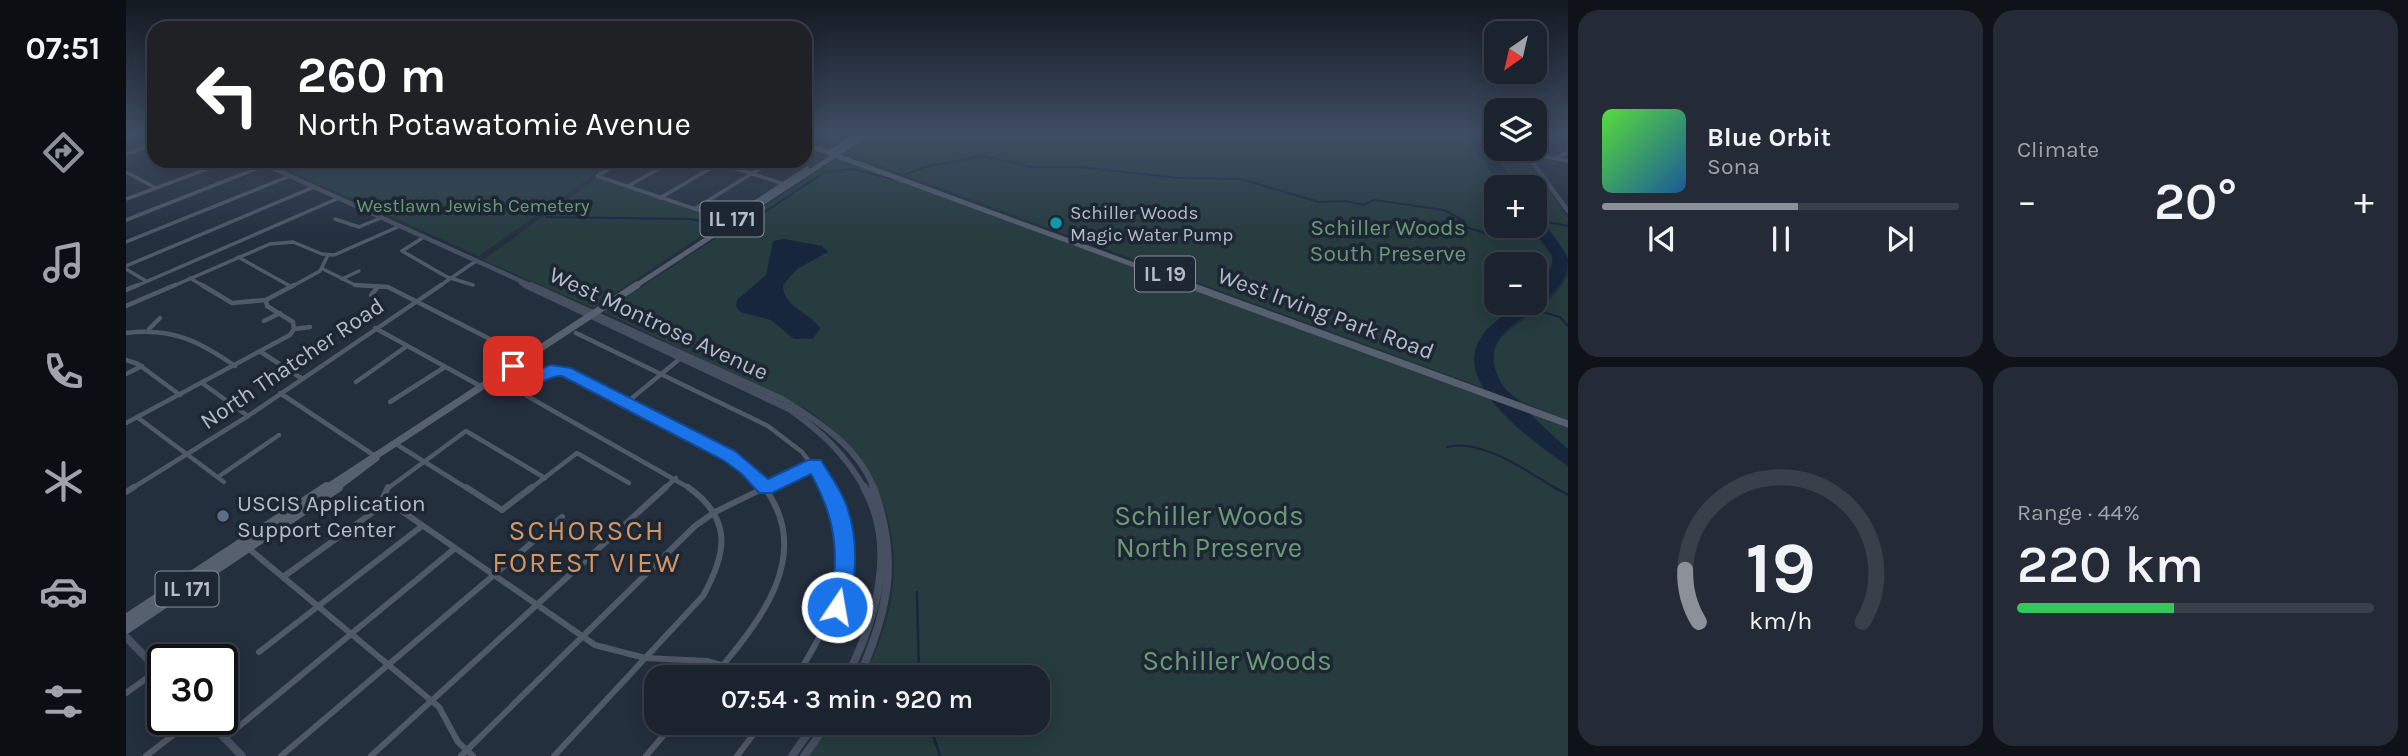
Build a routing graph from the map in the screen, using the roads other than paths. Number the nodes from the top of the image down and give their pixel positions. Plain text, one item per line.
1 (209, 168) edge
2 (259, 168) edge
3 (274, 168) edge
4 (611, 168) edge
5 (661, 168) edge
6 (710, 168) edge
7 (737, 168) edge
8 (761, 168) edge
9 (812, 168) edge
10 (877, 168) edge
11 (1537, 168) edge
12 (126, 172) edge
13 (752, 174) junction
14 (290, 176) junction
15 (787, 185) junction
16 (628, 186) junction
17 (314, 187) junction
18 (156, 188) junction
19 (339, 198) junction
20 (660, 198) junction
21 (126, 199) edge
22 (695, 209) junction
23 (1568, 211) edge
24 (381, 218) junction
25 (335, 219) dead end
26 (126, 220) edge
27 (732, 221) junction
28 (400, 226) junction
29 (288, 235) dead end
30 (424, 237) junction
31 (126, 242) edge
32 (284, 242) junction
33 (219, 250) junction
34 (328, 255) junction
35 (235, 258) junction
36 (477, 261) junction
37 (126, 267) edge
38 (323, 269) junction
39 (359, 271) dead end
40 (190, 278) junction
41 (453, 278) junction
42 (342, 279) junction
43 (147, 281) junction
44 (472, 285) dead end
45 (290, 286) junction
46 (379, 287) junction
47 (126, 290) edge
48 (371, 295) dead end
49 (266, 300) junction
50 (416, 301) junction
51 (126, 306) edge
52 (280, 313) junction
53 (591, 314) junction
54 (160, 318) dead end
55 (264, 321) dead end
56 (310, 327) dead end
57 (375, 328) junction
58 (294, 329) junction
59 (148, 330) junction
60 (126, 333) edge
61 (576, 333) dead end
62 (407, 346) junction
63 (261, 352) junction
64 (683, 357) junction
65 (526, 358) junction
66 (126, 360) edge
67 (142, 366) junction
68 (235, 366) junction
69 (513, 366) junction
70 (445, 367) junction
71 (126, 374) edge
72 (661, 374) junction
73 (301, 378) junction
74 (535, 378) junction
75 (356, 382) dead end
76 (202, 383) junction
77 (482, 387) junction
78 (279, 393) junction
79 (180, 395) junction
80 (780, 401) junction
81 (390, 402) dead end
82 (626, 403) junction
83 (248, 416) junction
84 (137, 417) junction
85 (126, 423) edge
86 (1568, 424) edge
87 (279, 435) dead end
88 (396, 444) junction
89 (187, 454) junction
90 (376, 457) junction
91 (424, 461) junction
92 (815, 464) junction
93 (218, 477) junction
94 (545, 478) junction
95 (676, 478) junction
96 (225, 482) dead end
97 (628, 483) dead end
98 (766, 488) junction
99 (126, 492) edge
100 (387, 502) junction
101 (715, 512) junction
102 (562, 517) dead end
103 (422, 526) junction
104 (245, 545) junction
105 (454, 549) junction
106 (493, 576) junction
107 (283, 577) junction
108 (536, 605) junction
109 (318, 606) junction
110 (126, 619) edge
111 (126, 629) edge
112 (351, 633) junction
113 (126, 637) edge
114 (582, 638) junction
115 (258, 652) dead end
116 (645, 658) junction
117 (147, 659) edge
118 (389, 664) junction
119 (723, 665) joint
120 (803, 665) edge
121 (853, 665) edge
122 (864, 665) edge
123 (147, 681) edge
124 (126, 693) edge
125 (431, 701) junction
126 (173, 735) edge
127 (221, 735) edge
128 (664, 735) edge
129 (753, 735) edge
130 (807, 735) edge
131 (819, 735) edge
132 (224, 738) junction
133 (467, 754) edge
134 (146, 756) edge
135 (242, 756) edge
136 (281, 756) edge
137 (371, 756) edge
138 (554, 756) edge
139 (646, 756) edge
140 (737, 756) edge
141 (792, 756) edge
142 (804, 756) edge

1 - 18 street
2 - 26 street
3 - 14 main road, West Montrose Avenue
4 - 16 street
5 - 16 street
6 - 20 street
7 - 13 street
8 - 13 street
9 - 15 main road, IL 171
10 - 86 main road, West Irving Park Road / IL 19
11 - 23 main road
12 - 18 street
13 - 15 street
13 - 22 street
14 - 17 main road, West Montrose Avenue
14 - 31 street
15 - 27 main road, IL 171
16 - 20 street
17 - 19 main road, West Montrose Avenue
17 - 37 street
18 - 21 street
19 - 24 main road, West Montrose Avenue
19 - 33 street
20 - 22 street
22 - 27 street
24 - 25 street
24 - 28 main road, West Montrose Avenue
27 - 53 main road, IL 171
28 - 30 main road, West Montrose Avenue
28 - 34 street
29 - 32 street
30 - 36 main road, West Montrose Avenue
30 - 41 street
32 - 34 street
32 - 35 street
33 - 35 street
33 - 43 street
34 - 38 street
35 - 40 street
35 - 45 street
36 - 41 street, North Thatcher Road
36 - 53 main road, West Montrose Avenue
37 - 43 street
38 - 42 street
38 - 45 street
39 - 42 street
40 - 49 street
40 - 51 street
41 - 44 street
41 - 50 street, North Thatcher Road
42 - 46 street
43 - 47 street
45 - 49 street
46 - 48 street
46 - 50 street
49 - 52 street
50 - 57 street, North Thatcher Road
50 - 65 street
52 - 55 street
52 - 58 street
53 - 64 main road, West Montrose Avenue
53 - 65 main road, IL 171
54 - 59 street
56 - 58 street
57 - 62 street
57 - 73 street, North Thatcher Road
58 - 63 street
59 - 60 street
59 - 68 street
61 - 72 street
62 - 70 street
62 - 75 street
63 - 68 street
63 - 73 street
64 - 72 street
64 - 80 main road, West Montrose Avenue
65 - 69 main road, IL 171
66 - 67 street
67 - 71 street
67 - 79 street
68 - 76 street
69 - 74 street
69 - 77 main road, IL 171
70 - 77 street
70 - 81 street
72 - 82 street
72 - 92 street
73 - 78 street, North Thatcher Road
74 - 82 street
74 - 95 street
76 - 79 street
76 - 83 street
77 - 88 main road, IL 171
78 - 83 street, North Thatcher Road
78 - 90 street
79 - 84 street
80 - 121 main road
80 - 122 main road
82 - 98 street
83 - 89 street, North Thatcher Road
84 - 85 street
84 - 89 street
87 - 93 street
88 - 90 main road, IL 171
88 - 91 street
89 - 93 street
89 - 99 street, North Thatcher Road
90 - 104 main road, IL 171
91 - 94 street
91 - 94 street
91 - 100 street
92 - 98 street
92 - 120 street
93 - 96 street
94 - 97 street
95 - 101 street
95 - 108 street
98 - 101 street
98 - 119 street
100 - 103 street
100 - 107 street
101 - 114 street
101 - 116 street
102 - 106 street
103 - 105 street
103 - 109 street
104 - 107 street
104 - 110 main road, IL 171
104 - 111 main road, IL 171
105 - 106 street
105 - 112 street
106 - 108 street
106 - 118 street
107 - 109 street
108 - 114 street
108 - 125 street
109 - 112 street
109 - 115 street
112 - 118 street
112 - 132 street
113 - 117 main road
114 - 116 street
114 - 133 street
116 - 119 street
116 - 138 street
118 - 125 street
118 - 136 street
123 - 124 street
125 - 133 street
125 - 137 street
126 - 134 street
127 - 132 main road
128 - 139 street
129 - 140 street
130 - 141 main road
131 - 142 main road
132 - 135 main road

